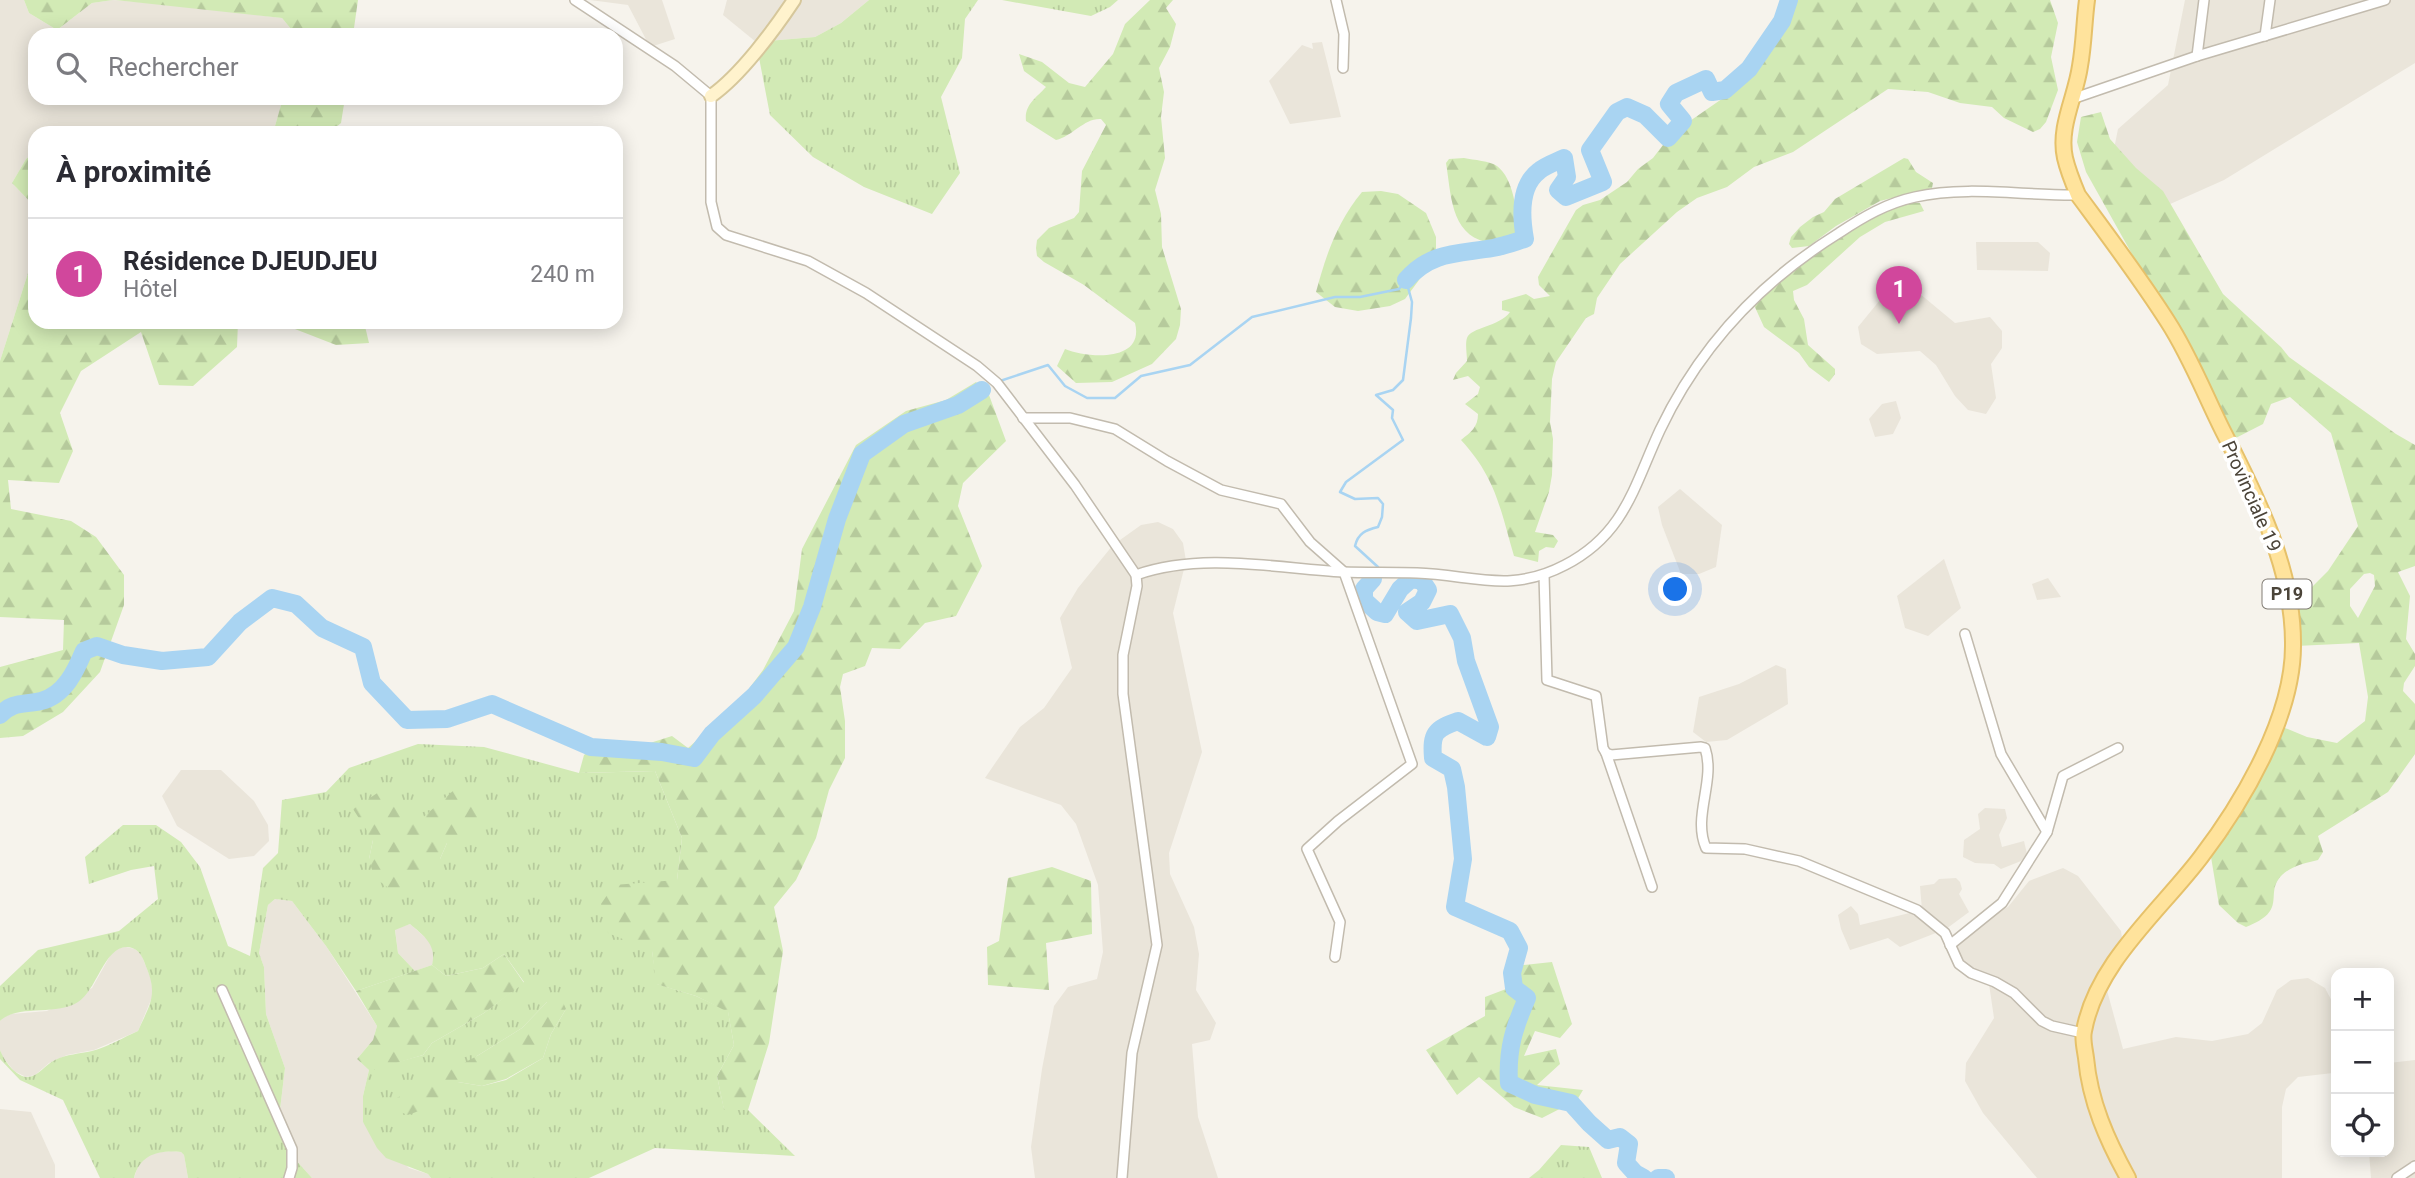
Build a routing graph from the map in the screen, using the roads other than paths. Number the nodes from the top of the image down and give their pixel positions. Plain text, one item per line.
1 (575, 0) edge
2 (794, 0) edge
3 (1336, 0) edge
4 (2087, 0) edge
5 (2204, 0) edge
6 (2270, 0) edge
7 (2385, 0) edge
8 (617, 28) edge
9 (623, 32) edge
10 (2265, 36) junction
11 (2197, 56) junction
12 (1343, 68) dead end
13 (712, 96) junction
14 (2072, 99) junction
15 (2078, 195) junction
16 (1023, 418) junction
17 (1344, 572) junction
18 (1136, 575) junction
19 (1544, 575) junction
20 (1965, 634) dead end
21 (2118, 748) dead end
22 (1606, 753) junction
23 (2047, 832) junction
24 (1652, 887) dead end
25 (1950, 945) junction
26 (1335, 957) dead end
27 (222, 990) dead end
28 (2083, 1032) junction
29 (2415, 1166) edge
30 (289, 1178) edge
31 (1122, 1178) edge
32 (2127, 1178) edge
33 (2397, 1178) edge

1 - 8 street
2 - 13 street
3 - 12 street
4 - 14 main road, Provinciale 19 / P19
5 - 11 street
6 - 10 street
7 - 10 street
9 - 13 street
10 - 11 street
11 - 14 street
13 - 16 street
14 - 15 main road, Provinciale 19 / P19
15 - 19 street
15 - 28 main road, Provinciale 19 / P19
16 - 17 street
16 - 18 street
17 - 18 street
17 - 19 street
17 - 26 street
18 - 31 street
19 - 22 street
20 - 23 street
21 - 23 street
22 - 24 street
22 - 25 street
23 - 25 street
25 - 28 street
27 - 30 street
28 - 32 main road, Provinciale 19 / P19
29 - 33 street

